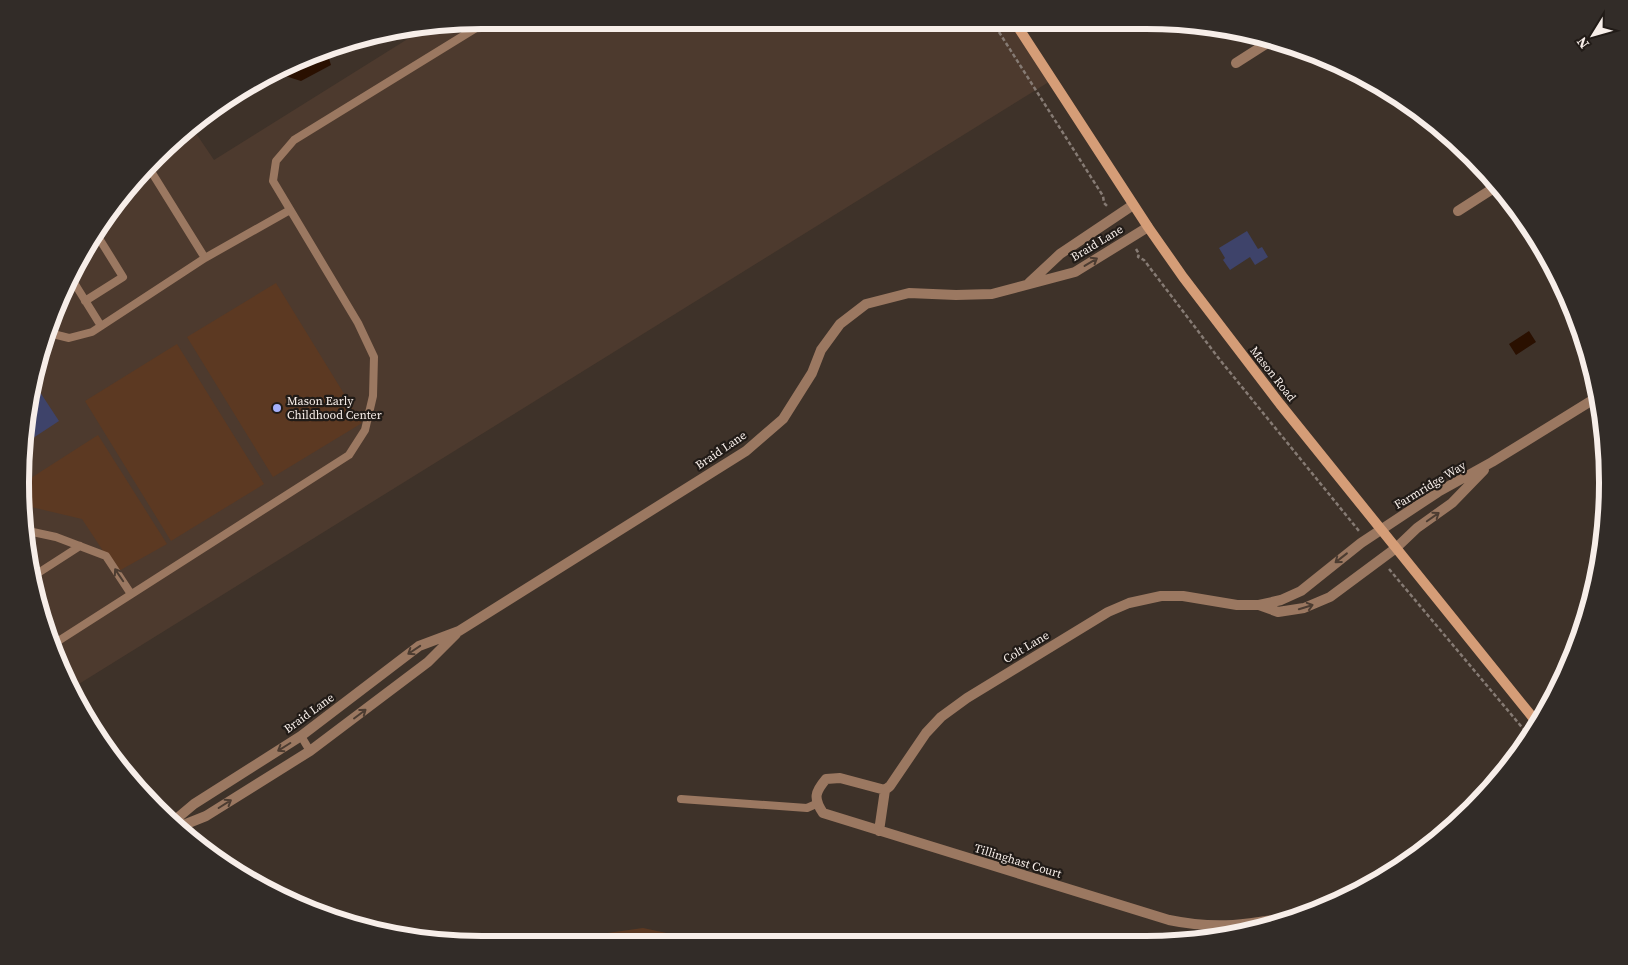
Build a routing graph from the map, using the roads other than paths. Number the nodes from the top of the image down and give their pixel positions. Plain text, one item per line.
1 (474, 29) edge
2 (1019, 29) edge
3 (1265, 45) edge
4 (1236, 63) dead end
5 (152, 172) edge
6 (1492, 189) edge
7 (1133, 205) junction
8 (290, 210) junction
9 (1458, 211) dead end
10 (1148, 227) junction
11 (100, 239) edge
12 (205, 258) junction
13 (1029, 283) junction
14 (75, 284) edge
15 (85, 301) junction
16 (101, 326) junction
17 (54, 333) edge
18 (1592, 401) edge
19 (1492, 462) junction
20 (1381, 530) junction
21 (32, 532) edge
22 (80, 546) junction
23 (1396, 548) junction
24 (38, 573) edge
25 (131, 594) junction
26 (1259, 605) junction
27 (459, 630) junction
28 (57, 641) edge
29 (1533, 718) edge
30 (301, 736) junction
31 (310, 751) junction
32 (885, 790) junction
33 (681, 799) dead end
34 (816, 804) junction
35 (177, 818) edge
36 (184, 825) edge
37 (880, 830) junction
38 (1258, 922) edge

1 - 8 lane
2 - 7 main road, Mason Road
3 - 4 street
5 - 12 lane
6 - 9 street
7 - 10 main road, Mason Road
7 - 13 street, Braid Lane
8 - 12 lane
8 - 25 lane
13 -> 10 street, Braid Lane
10 - 20 main road, Mason Road
11 - 15 lane
12 - 16 lane
13 - 27 street, Braid Lane
14 - 15 lane
15 - 16 lane
16 - 17 lane
18 - 19 street, Farmridge Way
19 - 20 street, Farmridge Way
23 -> 19 street, Farmridge Way
20 - 23 main road, Mason Road
20 -> 26 street, Colt Lane
21 - 22 lane
22 - 24 lane
25 -> 22 lane
26 -> 23 street, Colt Lane
23 - 29 main road, Mason Road
25 - 28 lane
26 - 32 street, Colt Lane
27 -> 30 street, Braid Lane
31 -> 27 street, Braid Lane
30 - 31 lane
30 -> 35 street, Braid Lane
36 -> 31 street, Braid Lane
32 - 34 street
32 - 37 street
33 - 34 lane
34 - 37 street, Tillinghast Court
37 - 38 street, Tillinghast Court

